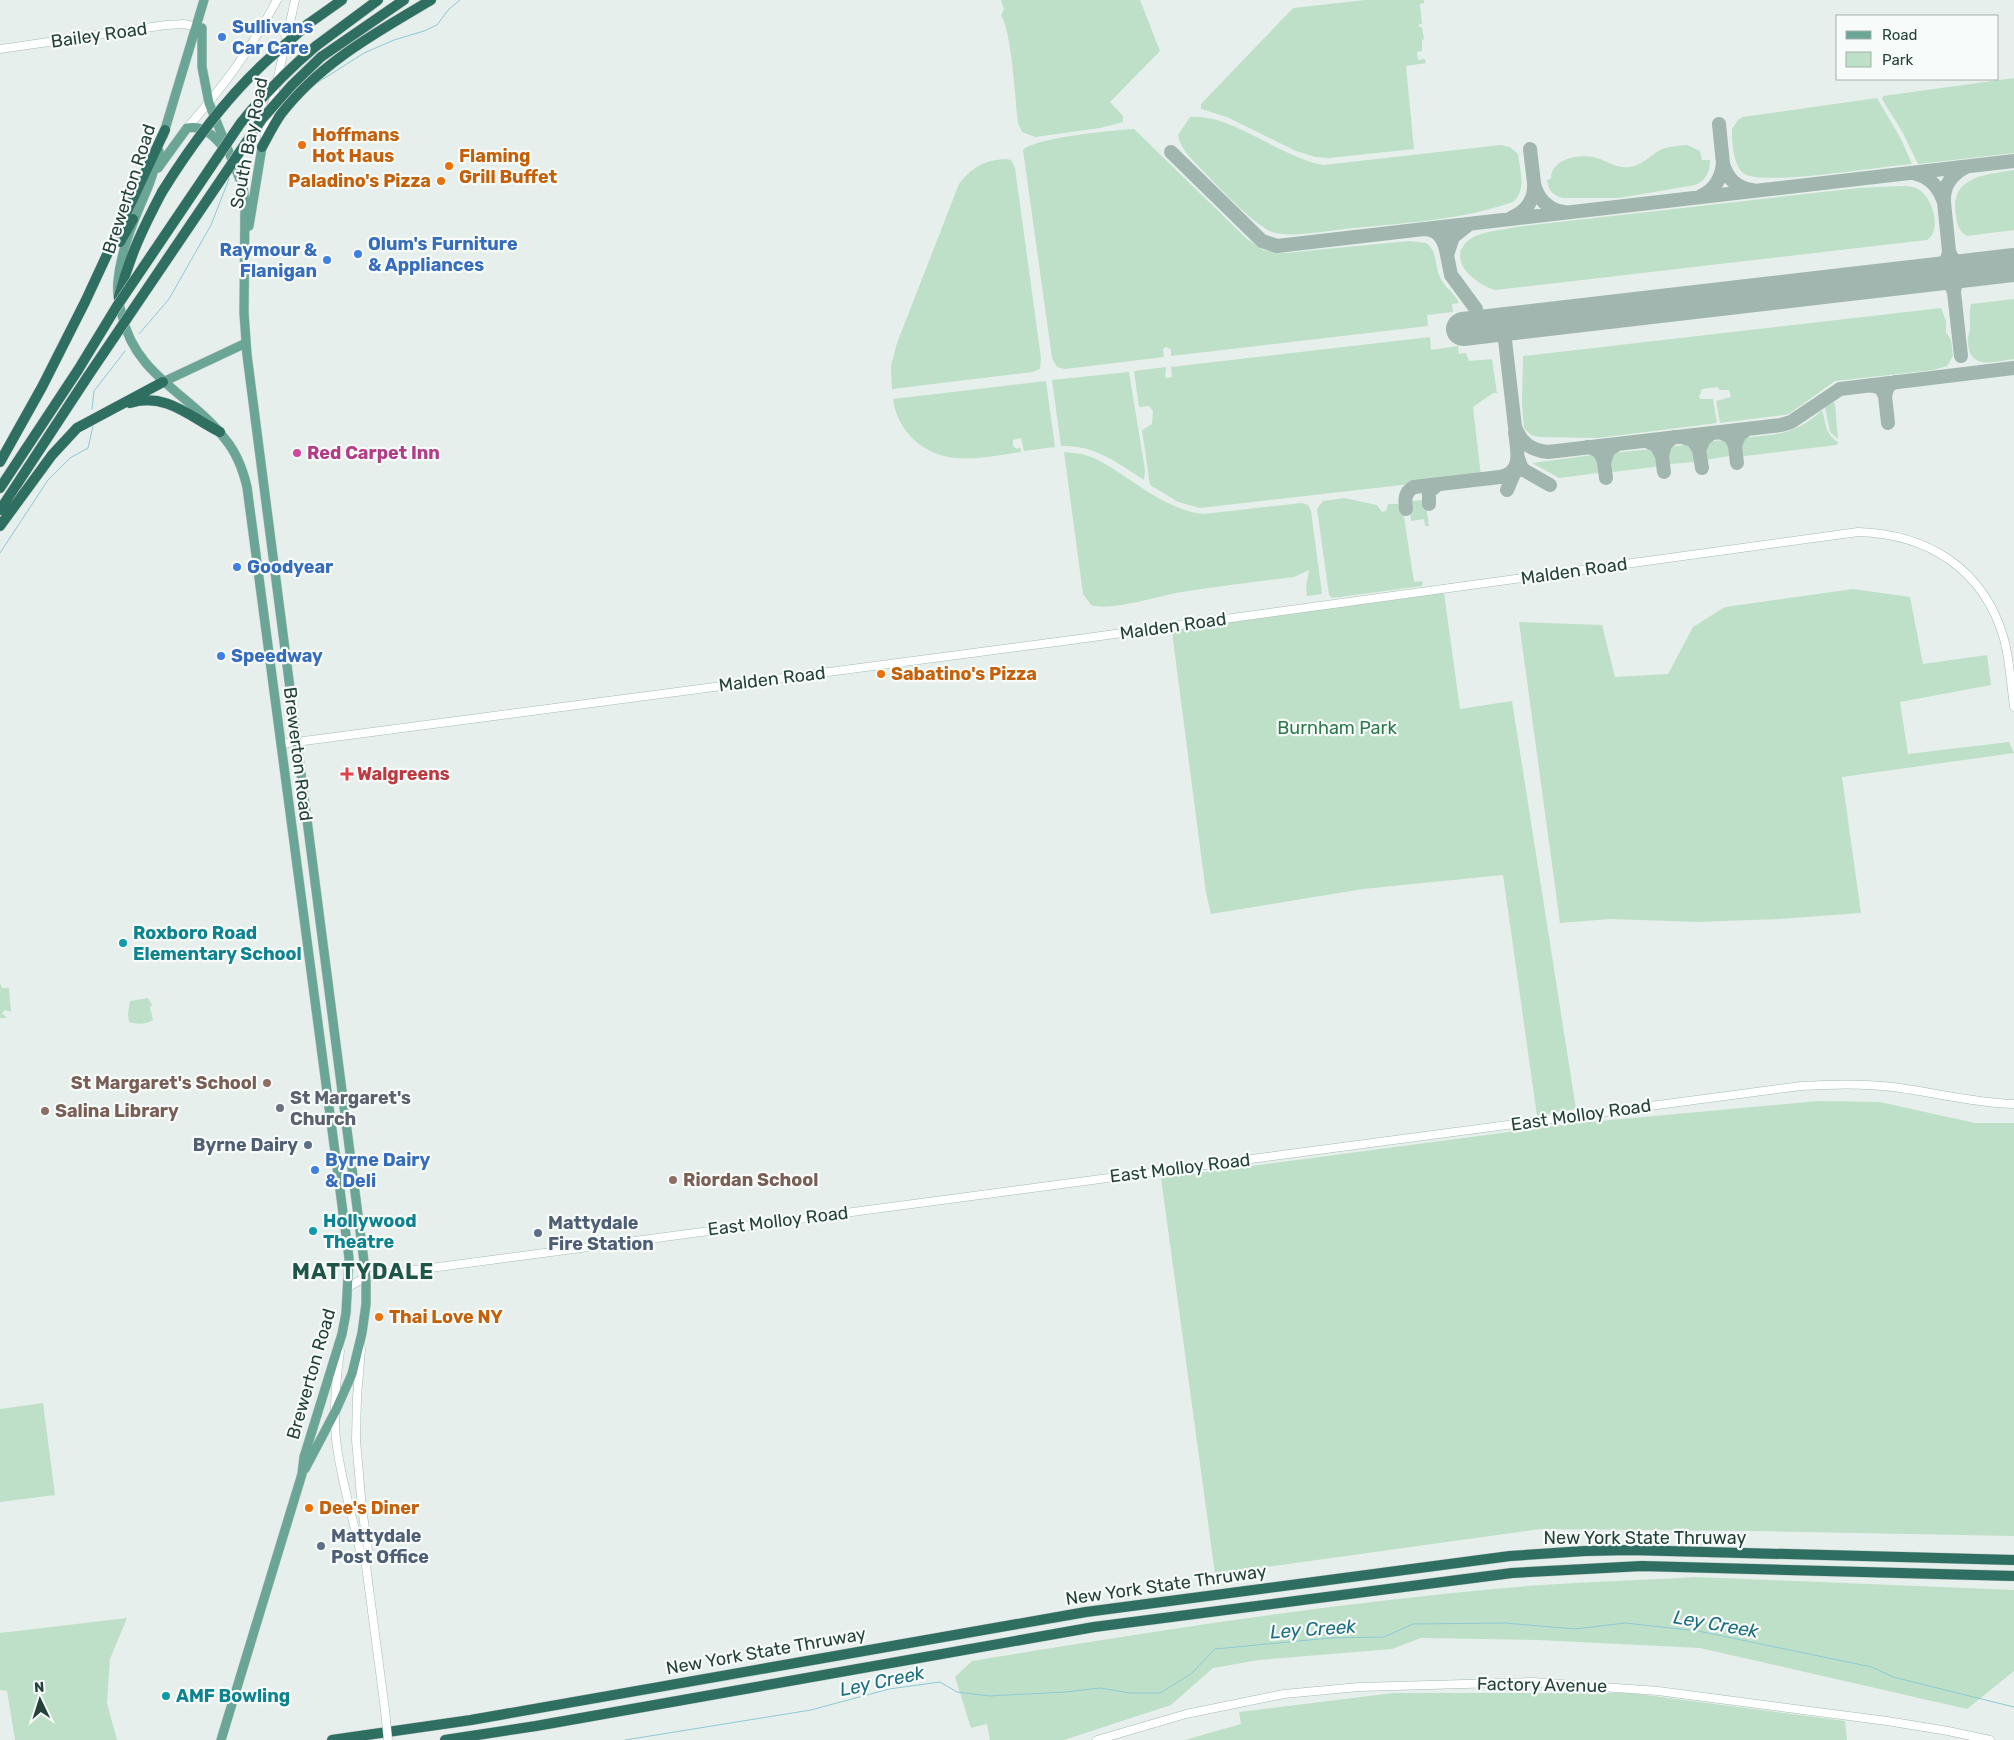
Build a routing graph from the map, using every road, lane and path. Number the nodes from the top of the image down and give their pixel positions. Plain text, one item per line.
1 (205, 0) edge
2 (276, 0) edge
3 (295, 0) edge
4 (342, 0) edge
5 (378, 0) edge
6 (404, 0) edge
7 (431, 0) edge
8 (263, 26) junction
9 (199, 32) junction
10 (287, 39) junction
11 (0, 48) edge
12 (209, 103) junction
13 (187, 128) junction
14 (165, 130) junction
15 (262, 148) junction
16 (230, 153) junction
17 (149, 186) junction
18 (133, 219) junction
19 (244, 263) junction
20 (119, 297) junction
21 (85, 302) junction
22 (246, 343) junction
23 (163, 382) junction
24 (108, 410) junction
25 (220, 432) junction
26 (0, 462) edge
27 (0, 488) edge
28 (0, 510) edge
29 (0, 526) edge
30 (2014, 707) edge
31 (297, 742) junction
32 (281, 744) junction
33 (2014, 1104) edge
34 (366, 1277) junction
35 (348, 1288) junction
36 (362, 1333) junction
37 (342, 1334) junction
38 (335, 1412) junction
39 (302, 1474) junction
40 (365, 1558) junction
41 (2014, 1560) edge
42 (2014, 1576) edge
43 (222, 1738) edge
44 (332, 1740) edge
45 (388, 1740) edge
46 (445, 1740) edge
47 (1096, 1740) edge
48 (1990, 1740) edge

1 - 9 main road, Brewerton Road
2 - 8 street, South Bay Road
3 - 10 street, South Bay Road
4 - 20 highway, bridge
5 - 27 highway, bridge
6 - 28 highway, bridge
7 - 15 highway
8 - 10 street
8 - 12 street, South Bay Road
9 - 11 street, Bailey Road
9 - 12 main road, Brewerton Road
9 - 14 main road, Brewerton Road
10 - 15 street, South Bay Road
12 - 13 street, South Bay Road
12 - 16 main road, Brewerton Road
13 - 16 main road
13 - 17 main road, South Bay Road
14 - 17 main road, Brewerton Road
14 - 21 highway
15 - 19 main road, South Bay Road
16 - 19 main road, Brewerton Road
17 - 18 main road, Brewerton Road
18 - 20 main road, Brewerton Road
18 - 21 highway
19 - 22 main road, Brewerton Road
20 - 23 main road, Brewerton Road
21 - 26 highway
22 - 23 main road
22 - 31 main road, Brewerton Road
23 - 24 highway
23 - 25 main road, Brewerton Road
24 - 25 highway
24 - 29 highway
25 - 32 main road, Brewerton Road
30 - 31 street, Malden Road
31 - 32 street, Malden Road
31 - 34 main road, Brewerton Road
32 - 35 main road, Brewerton Road
33 - 34 street, East Molloy Road
34 - 35 street, East Molloy Road
34 - 36 main road, Brewerton Road
35 - 37 main road, Brewerton Road
36 - 38 main road, Brewerton Road
36 - 40 street
37 - 38 street
37 - 39 main road, Brewerton Road
38 - 39 main road, Brewerton Road
38 - 40 street
39 - 43 main road, Brewerton Road
40 - 45 street, bridge
41 - 44 highway, New York State Thruway
42 - 46 highway, New York State Thruway
47 - 48 street, Factory Avenue

